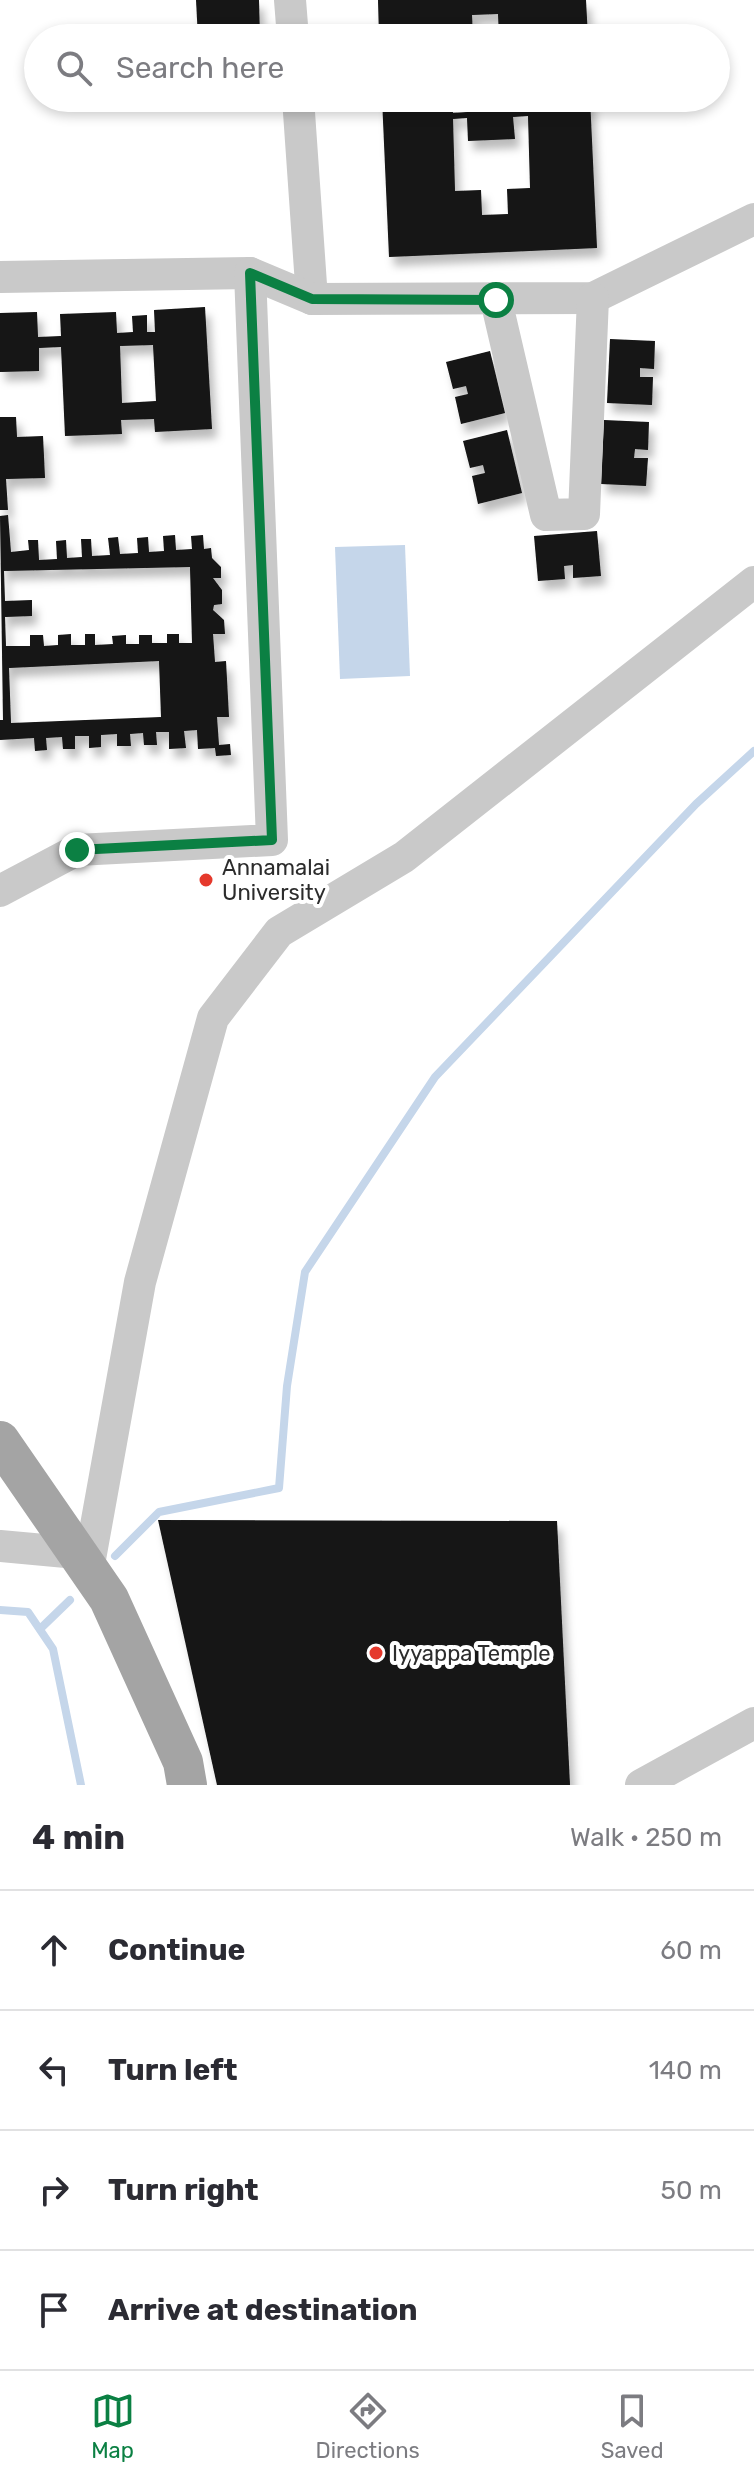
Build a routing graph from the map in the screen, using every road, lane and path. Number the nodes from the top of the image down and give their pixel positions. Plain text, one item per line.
1 (290, 0) edge
2 (292, 24) edge
3 (299, 112) edge
4 (754, 219) edge
5 (250, 273) junction
6 (0, 277) edge
7 (593, 298) junction
8 (312, 299) junction
9 (496, 300) junction
10 (754, 582) edge
11 (0, 891) edge
12 (0, 1441) edge
13 (0, 1546) edge
14 (82, 1562) junction
15 (754, 1723) edge
16 (187, 1785) edge
17 (641, 1785) edge

1 - 2 street
3 - 8 street
4 - 7 street
5 - 6 street
5 - 8 street
5 - 11 street
7 - 9 street
7 - 9 street
8 - 9 street
10 - 14 street
12 - 14 main road
13 - 14 street
14 - 16 main road
15 - 17 street

